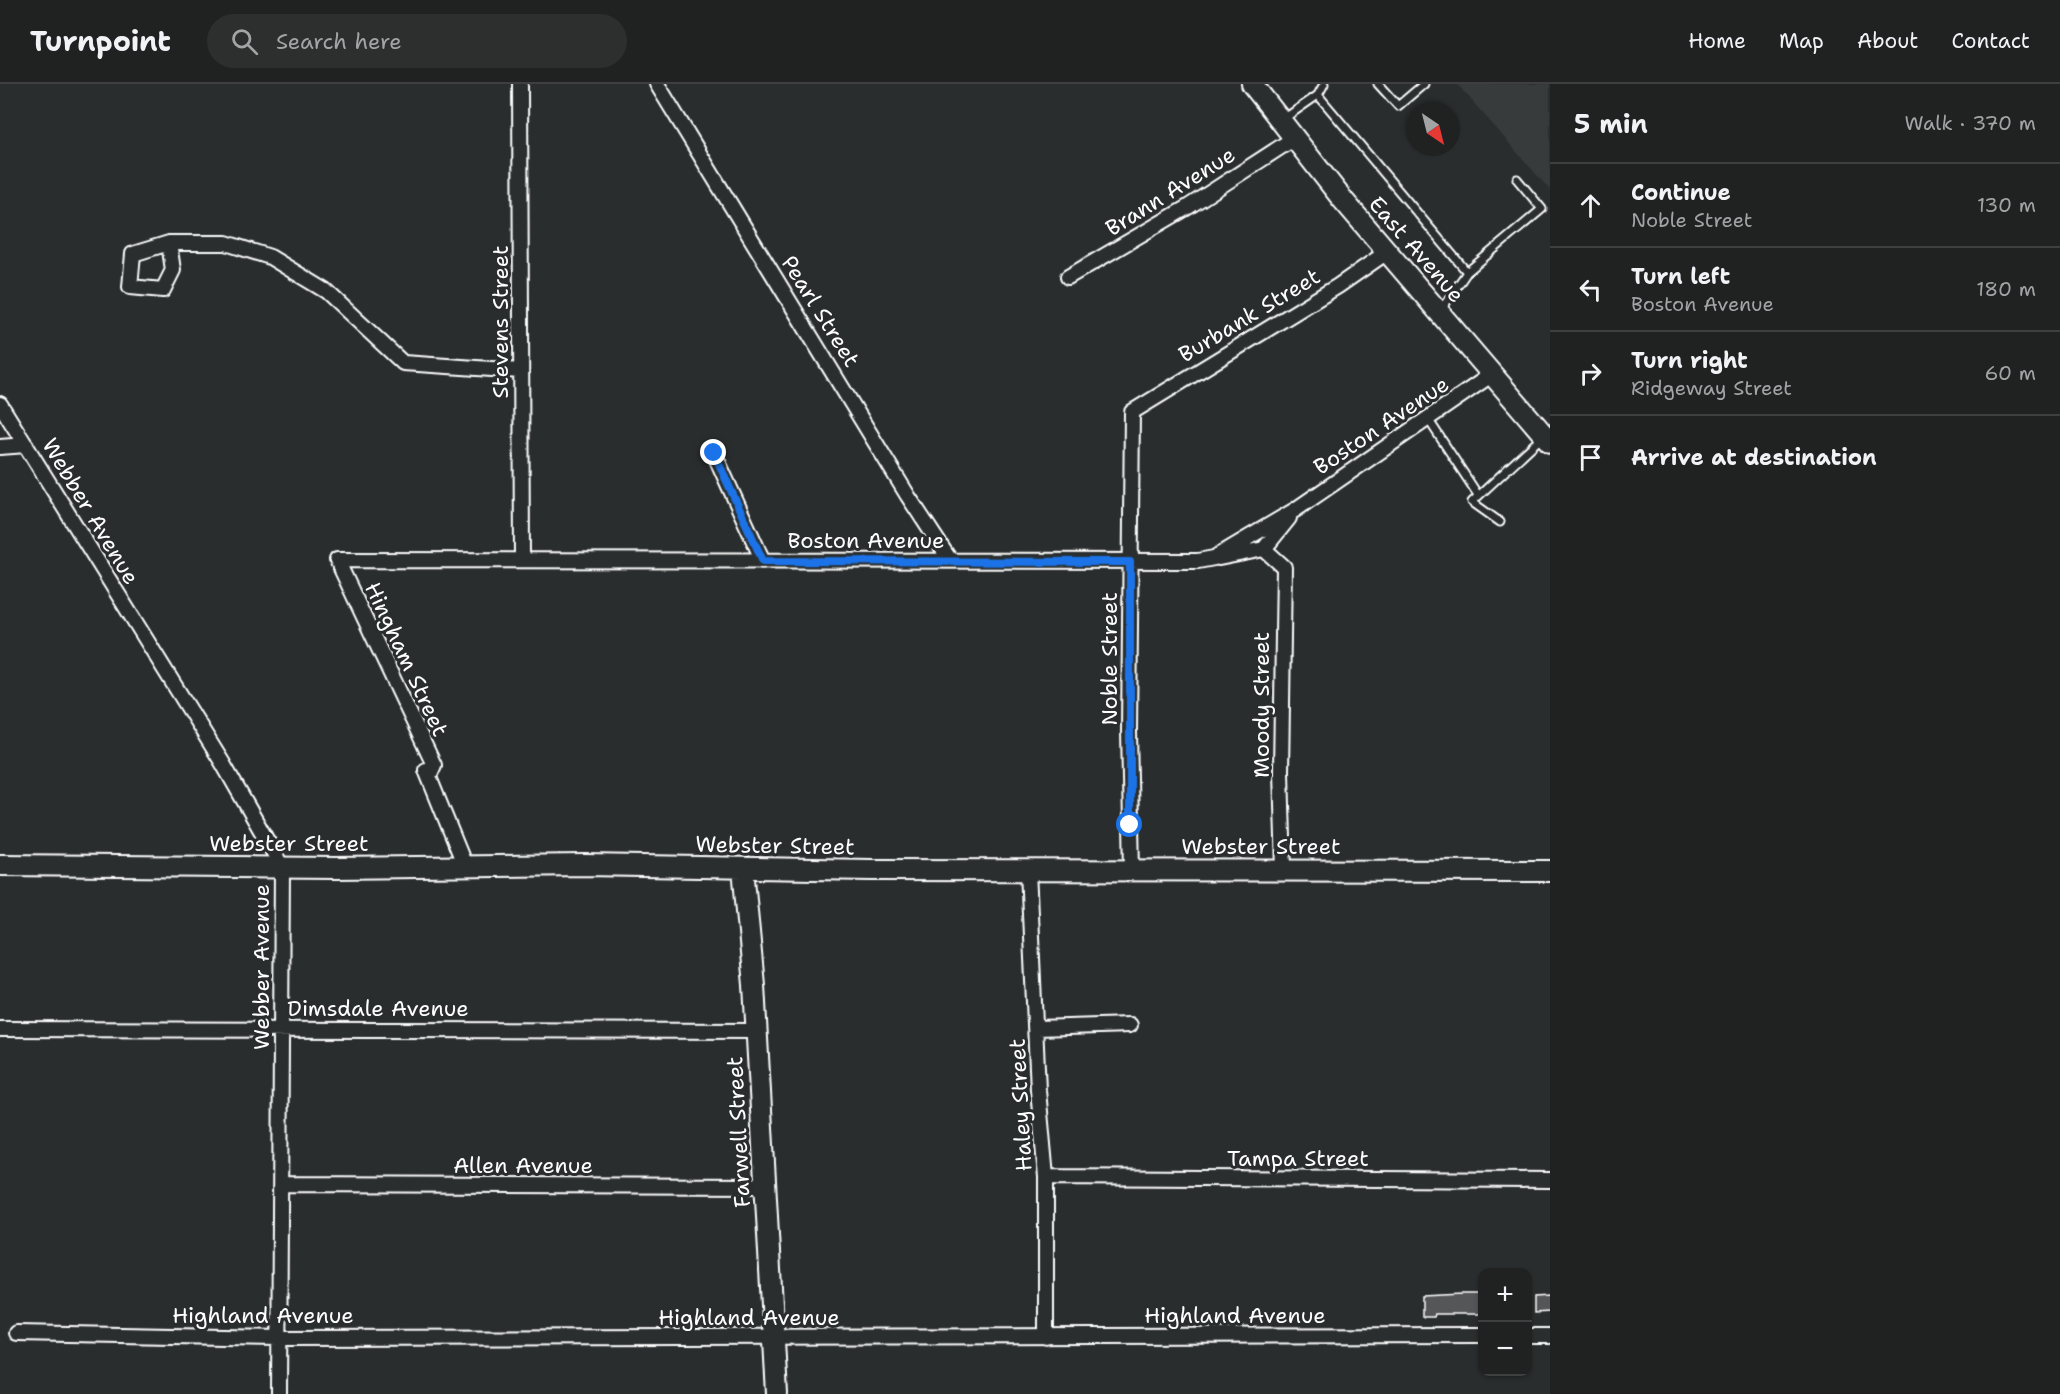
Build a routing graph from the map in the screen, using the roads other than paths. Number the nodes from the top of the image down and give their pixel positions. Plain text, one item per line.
1 (520, 84) edge
2 (657, 84) edge
3 (1252, 84) edge
4 (1324, 84) edge
5 (1378, 84) edge
6 (1424, 84) edge
7 (1318, 95) junction
8 (1280, 122) junction
9 (1293, 139) junction
10 (1517, 178) dead end
11 (169, 243) dead end
12 (1387, 252) junction
13 (1467, 272) junction
14 (1068, 277) dead end
15 (1439, 312) junction
16 (521, 371) junction
17 (1491, 375) junction
18 (0, 404) edge
19 (1132, 412) joint
20 (1428, 419) junction
21 (1547, 438) edge
22 (26, 445) junction
23 (0, 447) edge
24 (714, 453) dead end
25 (1478, 495) junction
26 (1295, 510) junction
27 (1500, 522) dead end
28 (1264, 549) junction
29 (1214, 558) junction
30 (337, 560) joint
31 (522, 560) junction
32 (950, 560) junction
33 (763, 561) junction
34 (1130, 562) junction
35 (419, 754) dead end
36 (429, 776) junction
37 (0, 865) edge
38 (465, 866) junction
39 (282, 867) junction
40 (743, 868) junction
41 (1028, 870) junction
42 (1132, 870) junction
43 (1284, 870) junction
44 (1550, 871) edge
45 (1130, 1025) dead end
46 (282, 1028) junction
47 (1037, 1028) junction
48 (0, 1029) edge
49 (757, 1031) junction
50 (1046, 1177) junction
51 (1550, 1180) edge
52 (281, 1184) junction
53 (765, 1186) junction
54 (16, 1333) dead end
55 (1478, 1335) edge
56 (1532, 1336) edge
57 (1550, 1336) edge
58 (774, 1337) junction
59 (1046, 1337) junction
60 (280, 1338) junction
61 (279, 1394) edge
62 (777, 1394) edge

1 - 16 street, Stevens Street
2 - 32 street, Pearl Street
3 - 8 main road, East Avenue
4 - 7 lane
5 - 6 lane
7 - 8 lane
7 - 13 lane
8 - 9 main road, East Avenue
9 - 12 main road, East Avenue
9 - 14 street, Brann Avenue
10 - 13 lane
11 - 16 street
12 - 15 main road, East Avenue
12 - 19 street, Burbank Street
13 - 15 lane
15 - 17 main road, East Avenue
16 - 31 street, Stevens Street
17 - 20 street, Boston Avenue
17 - 21 main road, East Avenue
18 - 22 street, Webber Avenue
19 - 34 street, Noble Street
20 - 25 lane
20 - 26 street, Boston Avenue
21 - 25 lane
22 - 23 street
22 - 39 street, Webber Avenue
24 - 33 street
25 - 27 lane
26 - 28 street, Boston Avenue
26 - 29 street, Boston Avenue
28 - 29 street, Boston Avenue
28 - 43 street, Moody Street
29 - 34 street, Boston Avenue
30 - 31 street, Boston Avenue
30 - 36 street, Hingham Street
31 - 33 street, Boston Avenue
32 - 33 street, Boston Avenue
32 - 34 street, Boston Avenue
34 - 42 street, Noble Street
35 - 36 street
36 - 38 street
37 - 39 main road, Webster Street
38 - 39 main road, Webster Street
38 - 40 main road, Webster Street
39 - 46 street, Webber Avenue
40 - 41 main road, Webster Street
40 - 49 main road, Farwell Street
41 - 42 main road, Webster Street
41 - 47 street, Haley Street
42 - 43 main road, Webster Street
43 - 44 main road, Webster Street
45 - 47 street
46 - 48 street, Dimsdale Avenue
46 - 49 street, Dimsdale Avenue
46 - 52 street, Webber Avenue
47 - 50 street, Haley Street
49 - 53 main road, Farwell Street
50 - 51 street, Tampa Street
50 - 59 street, Haley Street
52 - 53 street, Allen Avenue
52 - 60 street, Webber Avenue
53 - 58 main road, Farwell Street
54 - 60 street, Highland Avenue
55 - 59 street, Highland Avenue
56 - 57 street
58 - 59 street, Highland Avenue
58 - 60 street, Highland Avenue
58 - 62 main road, Farwell Street
60 - 61 street, Webber Avenue

